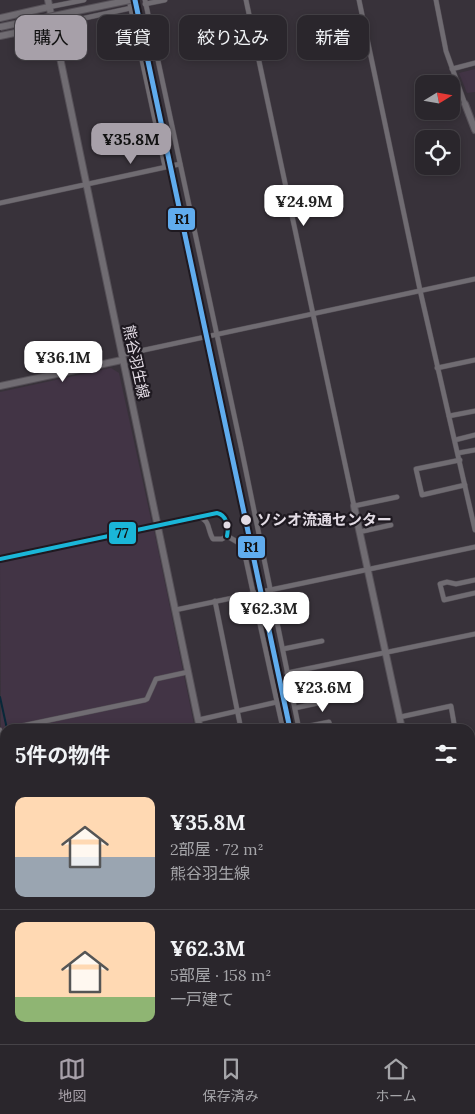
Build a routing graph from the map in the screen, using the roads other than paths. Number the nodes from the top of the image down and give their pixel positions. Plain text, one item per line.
1 (48, 0) edge
2 (84, 0) edge
3 (130, 0) edge
4 (165, 0) edge
5 (246, 0) edge
6 (359, 0) edge
7 (436, 0) edge
8 (145, 2) edge
9 (49, 7) junction
10 (131, 8) junction
11 (51, 15) edge
12 (0, 18) edge
13 (87, 18) edge
14 (0, 27) edge
15 (15, 33) edge
16 (0, 36) edge
17 (60, 60) edge
18 (475, 64) edge
19 (452, 68) junction
20 (465, 104) joint
21 (475, 130) edge
22 (180, 164) junction
23 (165, 167) junction
24 (86, 184) junction
25 (0, 203) edge
26 (475, 279) edge
27 (420, 290) junction
28 (313, 314) junction
29 (216, 334) junction
30 (121, 357) junction
31 (475, 360) edge
32 (438, 368) junction
33 (0, 386) edge
34 (475, 411) edge
35 (449, 416) junction
36 (475, 435) edge
37 (455, 440) junction
38 (475, 450) edge
39 (458, 453) junction
40 (460, 460) junction
41 (465, 485) junction
42 (397, 497) dead end
43 (354, 506) junction
44 (200, 518) junction
45 (158, 526) junction
46 (392, 526) dead end
47 (475, 530) edge
48 (359, 532) junction
49 (227, 536) junction
50 (475, 547) edge
51 (0, 559) edge
52 (367, 569) junction
53 (475, 580) edge
54 (270, 591) junction
55 (475, 593) edge
56 (254, 594) junction
57 (215, 602) junction
58 (175, 610) junction
59 (475, 634) edge
60 (322, 641) dead end
61 (283, 650) junction
62 (386, 654) junction
63 (188, 672) junction
64 (287, 673) junction
65 (277, 702) junction
66 (323, 702) dead end
67 (295, 708) junction
68 (237, 711) junction
69 (400, 717) junction
70 (198, 720) junction
71 (32, 724) edge
72 (199, 724) edge
73 (240, 724) edge
74 (281, 724) edge
75 (298, 724) edge
76 (401, 724) edge
77 (454, 724) edge

1 - 9 main road, 熊谷羽生線
2 - 9 street
3 - 10 street
3 - 14 main road, bridge
4 - 8 street
5 - 28 street
6 - 27 street
7 - 19 street
8 - 22 street
9 - 11 main road, 熊谷羽生線
9 - 12 main road
10 - 13 street
10 - 23 street
15 - 16 main road
17 - 24 main road, 熊谷羽生線
18 - 19 street
19 - 20 street
20 - 21 main road
22 - 23 street
22 - 29 street
23 - 24 street
24 - 25 street
24 - 30 main road, 熊谷羽生線
26 - 27 street
27 - 28 street
27 - 32 street
28 - 29 street
28 - 43 street
29 - 30 street
29 - 54 street
30 - 33 main road
30 - 45 main road, 熊谷羽生線
31 - 32 street
32 - 35 street
34 - 35 street
35 - 37 street
36 - 37 street
37 - 39 street
38 - 39 street
39 - 40 street
40 - 41 street
40 - 41 street
41 - 47 street
42 - 43 street
43 - 48 main road
44 - 45 street
44 - 49 street
44 - 49 street
45 - 51 street
45 - 58 main road, 熊谷羽生線
46 - 48 street
48 - 52 main road
49 - 56 street
50 - 52 street
52 - 54 street
52 - 62 main road
53 - 55 street
54 - 56 street
54 - 61 street
56 - 57 street
56 - 65 street
57 - 58 street
57 - 68 street
58 - 63 main road, 熊谷羽生線
59 - 62 street
60 - 61 street
61 - 64 street
62 - 64 street
62 - 69 main road
63 - 70 main road, 熊谷羽生線
63 - 71 street
64 - 67 street
65 - 68 street
65 - 74 street
66 - 67 street
67 - 75 street
68 - 70 street
68 - 73 street
69 - 76 main road
69 - 77 street
70 - 72 main road, 熊谷羽生線

